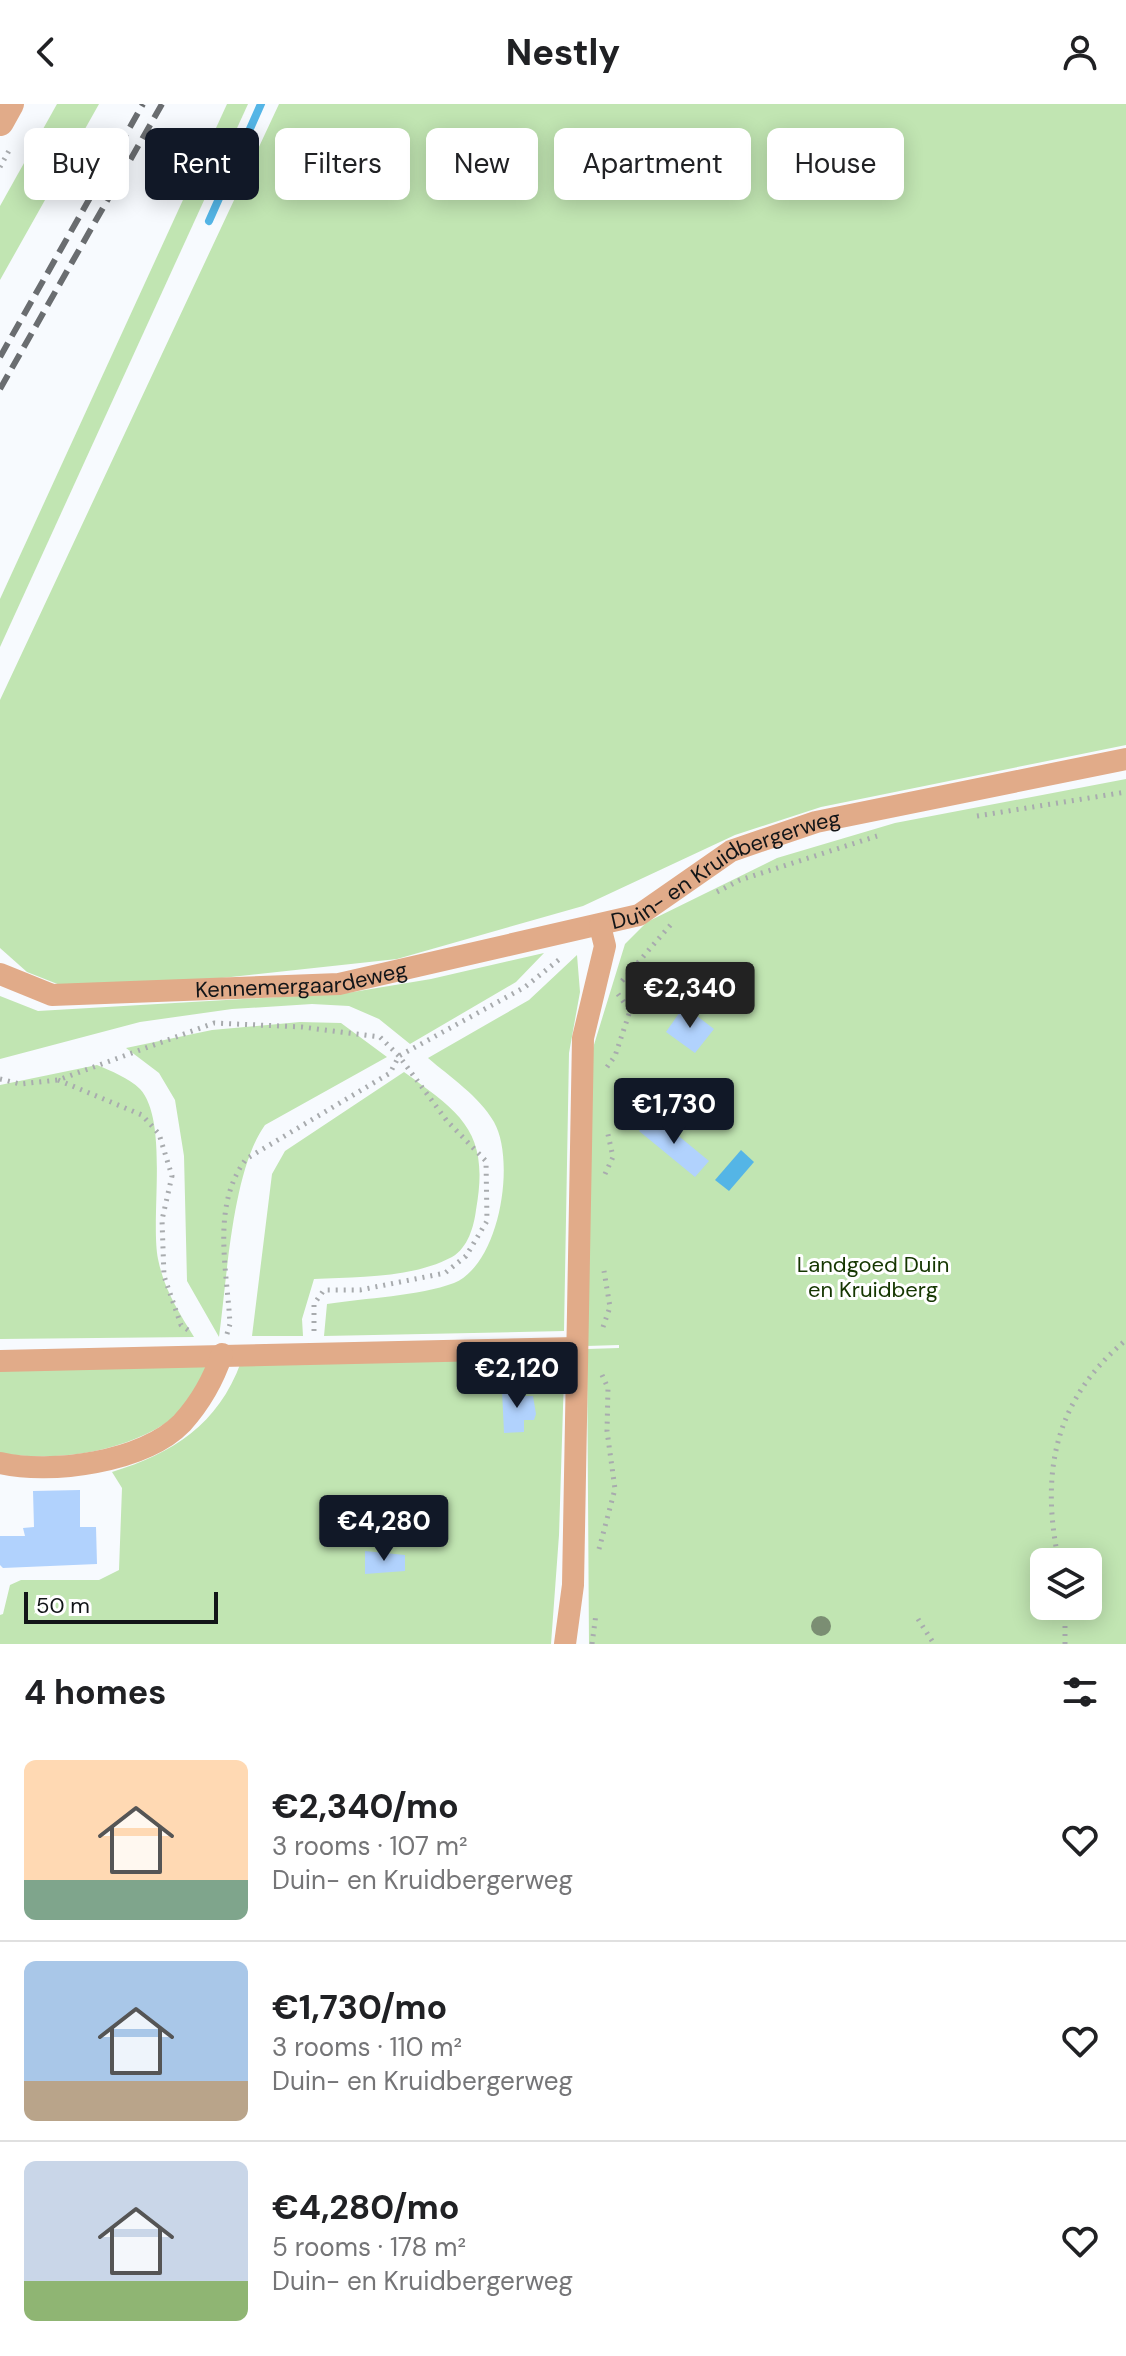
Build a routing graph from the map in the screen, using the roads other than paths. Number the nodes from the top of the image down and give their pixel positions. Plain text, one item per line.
1 (10, 104) edge
2 (0, 122) edge
3 (1126, 759) edge
4 (600, 926) junction
5 (0, 974) edge
6 (576, 1348) junction
7 (222, 1354) junction
8 (0, 1361) edge
9 (0, 1463) edge
10 (565, 1644) edge

1 - 2 street
3 - 4 street, Duin- en Kruidbergerweg
4 - 5 street, Kennemergaardeweg
4 - 6 street, Duin- en Kruidbergerweg
6 - 7 street
6 - 10 street, Duin- en Kruidbergerweg
7 - 8 street
7 - 9 street

